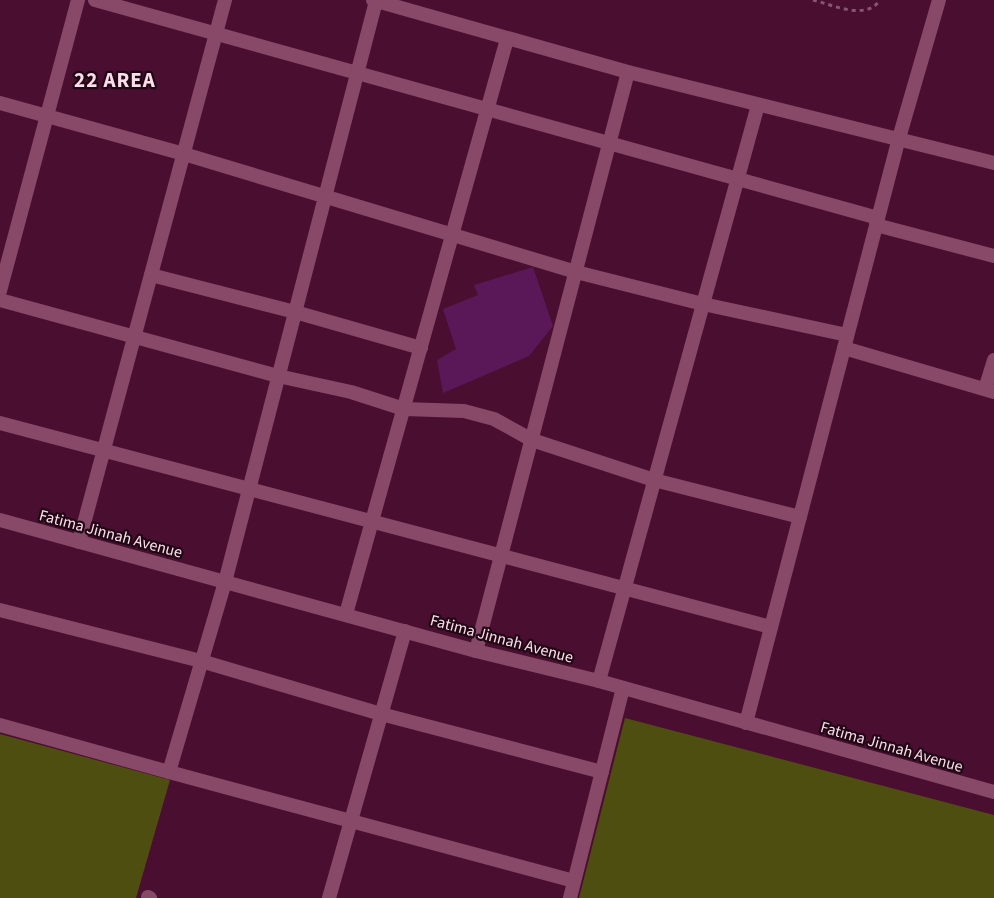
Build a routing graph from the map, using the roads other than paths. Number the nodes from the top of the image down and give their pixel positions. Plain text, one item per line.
1 (78, 0) edge
2 (95, 0) edge
3 (225, 0) edge
4 (375, 0) edge
5 (939, 0) edge
6 (216, 33) junction
7 (507, 39) junction
8 (357, 72) junction
9 (628, 72) junction
10 (0, 102) edge
11 (758, 105) junction
12 (487, 108) junction
13 (47, 115) junction
14 (899, 138) junction
15 (610, 143) junction
16 (184, 154) junction
17 (994, 163) edge
18 (738, 178) junction
19 (325, 197) junction
20 (877, 221) junction
21 (452, 236) junction
22 (994, 256) edge
23 (576, 272) junction
24 (151, 275) junction
25 (0, 291) edge
26 (0, 300) edge
27 (703, 304) junction
28 (295, 312) junction
29 (134, 338) junction
30 (846, 342) junction
31 (420, 348) junction
32 (994, 360) edge
33 (278, 376) junction
34 (990, 391) edge
35 (404, 409) junction
36 (0, 423) edge
37 (532, 440) junction
38 (104, 450) junction
39 (654, 480) junction
40 (249, 489) junction
41 (800, 517) junction
42 (0, 520) edge
43 (372, 521) junction
44 (79, 542) junction
45 (501, 556) junction
46 (224, 582) junction
47 (624, 588) junction
48 (0, 610) edge
49 (346, 614) junction
50 (772, 627) junction
51 (405, 631) junction
52 (476, 651) junction
53 (201, 661) junction
54 (599, 681) junction
55 (623, 688) junction
56 (382, 714) junction
57 (746, 723) junction
58 (0, 725) edge
59 (169, 772) junction
60 (602, 772) junction
61 (994, 792) edge
62 (351, 821) junction
63 (574, 881) junction
64 (329, 898) edge
65 (570, 898) edge

1 - 13 street
2 - 6 street
3 - 6 street
4 - 7 street
4 - 8 street
5 - 14 street
6 - 8 street
6 - 16 street
7 - 9 street
7 - 12 street
8 - 12 street
8 - 19 street
9 - 11 street
9 - 15 street
10 - 13 street
11 - 14 street
11 - 18 street
12 - 15 street
12 - 21 street
13 - 16 street
13 - 25 street
14 - 17 street
14 - 20 street
15 - 18 street
15 - 23 street
16 - 19 street
16 - 24 street
18 - 20 street
18 - 27 street
19 - 21 street
19 - 28 street
20 - 22 street
20 - 30 street
21 - 23 street
21 - 31 street
23 - 27 street
23 - 37 street
24 - 28 street
24 - 29 street
26 - 29 street
27 - 30 street
27 - 39 street
28 - 31 street
28 - 33 street
29 - 33 street
29 - 38 street
30 - 34 street
30 - 41 street
31 - 35 street
32 - 34 street
33 - 35 street
33 - 40 street
35 - 37 street
35 - 43 street
36 - 38 street
37 - 39 street
37 - 45 street
38 - 40 street
38 - 44 street
39 - 41 street
39 - 47 street
40 - 43 street
40 - 46 street
41 - 50 street
42 - 44 street, Fatima Jinnah Avenue
43 - 45 street
43 - 49 street
44 - 46 street, Fatima Jinnah Avenue
45 - 47 street
45 - 52 street
46 - 49 street, Fatima Jinnah Avenue
46 - 53 street
47 - 50 street
47 - 54 street
48 - 53 street
49 - 51 street, Fatima Jinnah Avenue
50 - 57 street
51 - 52 street, Fatima Jinnah Avenue
51 - 56 street
52 - 54 street, Fatima Jinnah Avenue
53 - 56 street
53 - 59 street
54 - 55 street, Fatima Jinnah Avenue
55 - 57 street, Fatima Jinnah Avenue
55 - 60 street
56 - 60 street
56 - 62 street
57 - 61 street, Fatima Jinnah Avenue
58 - 59 street
59 - 62 street
60 - 63 street
62 - 63 street
62 - 64 street
63 - 65 street

